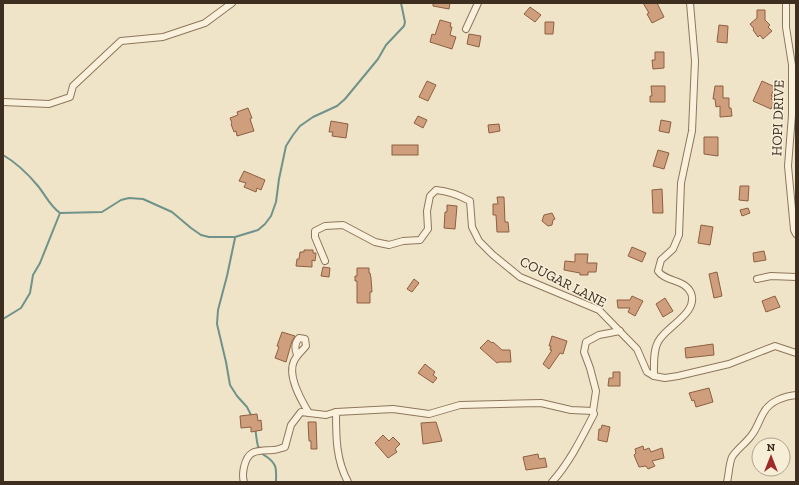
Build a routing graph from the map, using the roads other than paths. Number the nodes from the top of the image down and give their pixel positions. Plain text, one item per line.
1 (232, 3) edge
2 (478, 3) edge
3 (690, 3) edge
4 (786, 3) edge
5 (466, 29) dead end
6 (3, 102) edge
7 (796, 234) edge
8 (325, 261) dead end
9 (796, 277) edge
10 (758, 279) dead end
11 (620, 331) junction
12 (796, 353) edge
13 (297, 355) dead end
14 (654, 376) junction
15 (796, 395) edge
16 (336, 412) junction
17 (310, 413) junction
18 (594, 413) junction
19 (244, 482) edge
20 (348, 482) edge
21 (552, 482) edge
22 (727, 482) edge

1 - 6 street
2 - 5 street
3 - 14 street
4 - 7 street, HOPI DRIVE
8 - 11 street, COUGAR LANE
9 - 10 street
11 - 14 street, COUGAR LANE
11 - 18 street
12 - 14 street
13 - 17 street
15 - 22 street
16 - 17 street
16 - 18 street
16 - 20 street
17 - 19 street
18 - 21 street

